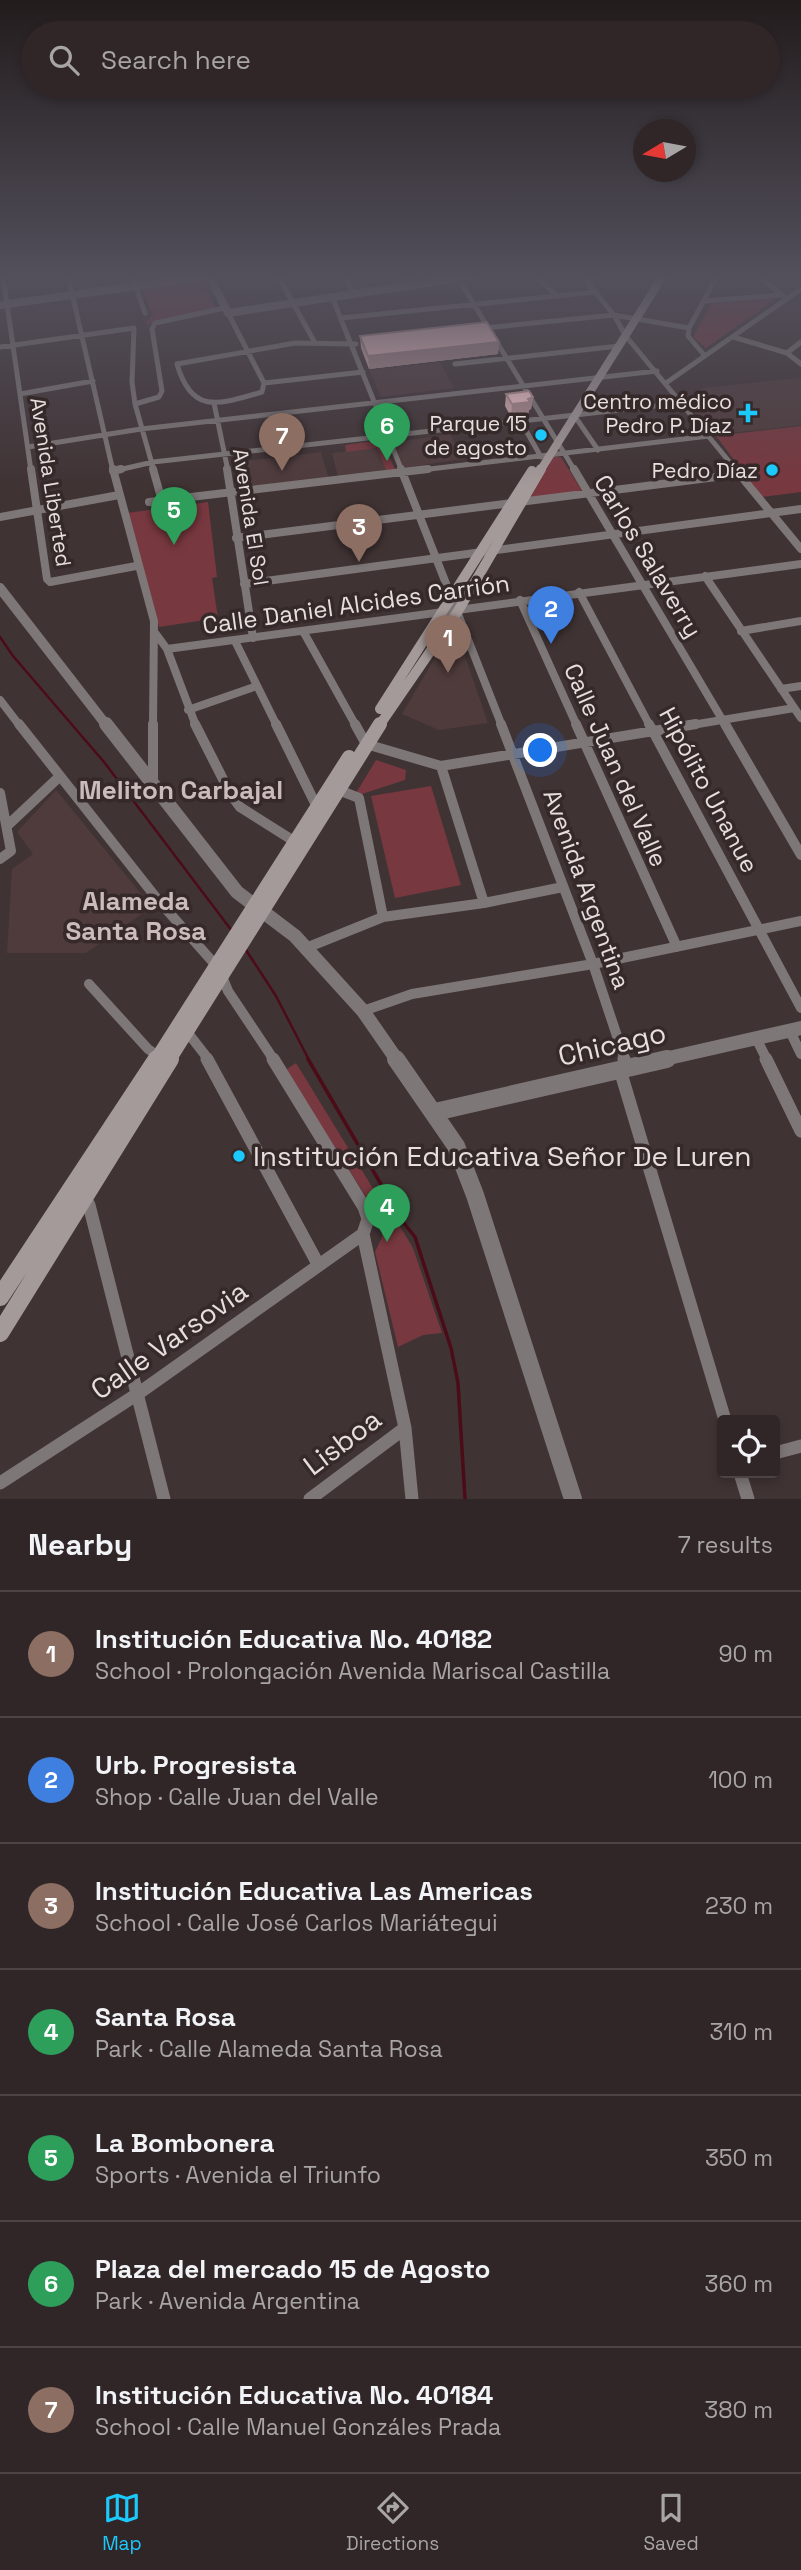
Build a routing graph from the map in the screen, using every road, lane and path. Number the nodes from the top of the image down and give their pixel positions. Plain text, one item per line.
1 (13, 346) joint
2 (85, 346) edge
3 (133, 346) edge
4 (155, 346) edge
5 (245, 346) edge
6 (277, 346) edge
7 (352, 346) edge
8 (499, 346) edge
9 (607, 346) edge
10 (614, 346) edge
11 (636, 346) edge
12 (696, 346) edge
13 (720, 346) edge
14 (763, 346) edge
15 (796, 346) edge
16 (0, 347) edge
17 (247, 350) junction
18 (787, 353) junction
19 (705, 356) junction
20 (506, 358) junction
21 (455, 364) dead end
22 (801, 364) edge
23 (363, 372) junction
24 (656, 372) junction
25 (594, 379) junction
26 (93, 381) junction
27 (264, 383) junction
28 (666, 383) junction
29 (525, 387) junction
30 (20, 394) junction
31 (214, 403) junction
32 (682, 403) junction
33 (135, 404) junction
34 (376, 404) junction
35 (570, 416) junction
36 (543, 419) junction
37 (216, 420) junction
38 (520, 421) junction
39 (141, 429) junction
40 (105, 434) junction
41 (709, 436) junction
42 (389, 437) junction
43 (555, 439) junction
44 (28, 447) junction
45 (598, 450) junction
46 (564, 454) junction
47 (223, 455) junction
48 (545, 456) junction
49 (153, 462) junction
50 (113, 471) junction
51 (404, 474) junction
52 (740, 474) junction
53 (232, 493) junction
54 (588, 493) junction
55 (118, 495) junction
56 (162, 501) junction
57 (524, 501) junction
58 (149, 502) dead end
59 (512, 503) junction
60 (801, 509) edge
61 (37, 510) junction
62 (772, 513) junction
63 (419, 515) junction
64 (0, 517) edge
65 (613, 536) junction
66 (236, 538) junction
67 (801, 549) edge
68 (486, 553) junction
69 (437, 559) junction
70 (801, 564) edge
71 (136, 566) junction
72 (705, 576) junction
73 (50, 582) joint
74 (244, 584) junction
75 (643, 584) junction
76 (0, 589) edge
77 (579, 592) junction
78 (452, 598) junction
79 (520, 600) junction
80 (458, 611) junction
81 (442, 614) junction
82 (801, 621) edge
83 (303, 631) junction
84 (741, 631) junction
85 (156, 634) junction
86 (253, 638) junction
87 (235, 641) junction
88 (167, 649) junction
89 (257, 686) junction
90 (801, 686) edge
91 (781, 689) junction
92 (0, 700) edge
93 (794, 708) junction
94 (188, 710) junction
95 (801, 718) edge
96 (723, 721) junction
97 (655, 733) junction
98 (364, 740) junction
99 (586, 744) junction
100 (513, 756) junction
101 (440, 766) junction
102 (59, 778) junction
103 (153, 786) junction
104 (334, 788) junction
105 (0, 793) edge
106 (317, 807) junction
107 (8, 825) junction
108 (300, 845) junction
109 (801, 855) edge
110 (0, 859) edge
111 (563, 887) junction
112 (484, 903) junction
113 (254, 916) junction
114 (383, 917) junction
115 (801, 921) edge
116 (759, 929) junction
117 (677, 947) junction
118 (306, 948) junction
119 (593, 964) junction
120 (218, 970) junction
121 (89, 984) dead end
122 (801, 1008) edge
123 (363, 1011) junction
124 (795, 1030) edge
125 (188, 1033) junction
126 (756, 1038) junction
127 (801, 1054) edge
128 (164, 1059) junction
129 (623, 1069) junction
130 (435, 1112) junction
131 (801, 1131) edge
132 (77, 1192) junction
133 (363, 1234) junction
134 (318, 1264) junction
135 (4, 1299) edge
136 (0, 1333) edge
137 (139, 1393) junction
138 (724, 1415) edge
139 (405, 1428) junction
140 (801, 1446) edge
141 (780, 1452) edge
142 (742, 1478) edge
143 (0, 1483) edge
144 (164, 1499) edge
145 (310, 1499) edge
146 (412, 1499) edge
147 (573, 1499) edge
148 (748, 1499) edge

1 - 16 street
1 - 30 street, Avenida Liberted
2 - 26 street
3 - 33 street
4 - 33 street
5 - 17 street
6 - 17 street
7 - 23 street, Avenida Argentina
8 - 20 street, Carlos Salaverry
9 - 20 street
10 - 25 main road
11 - 24 street
12 - 19 street
13 - 19 street
14 - 18 street
15 - 18 street
17 - 27 street
17 - 31 street
18 - 22 street
19 - 28 street
20 - 21 street
20 - 29 street, Carlos Salaverry
23 - 27 street
23 - 34 street, Avenida Argentina
24 - 25 street
24 - 28 street
25 - 29 street
25 - 35 main road
26 - 30 street
26 - 40 street
27 - 31 street
28 - 32 street
29 - 34 street
29 - 36 street, Carlos Salaverry
30 - 44 street, Avenida Liberted
31 - 37 street, Avenida El Sol
32 - 35 street
32 - 41 street
33 - 39 street
34 - 37 street
34 - 42 street, Avenida Argentina
35 - 36 street
35 - 43 main road
35 - 45 street
36 - 38 street
36 - 43 street, Carlos Salaverry
37 - 39 street
37 - 47 street, Avenida El Sol
38 - 42 street
38 - 48 street
39 - 40 street
39 - 49 street
40 - 44 street
40 - 50 street
41 - 45 street
41 - 52 street
42 - 47 street
42 - 51 street, Avenida Argentina
43 - 46 street, Carlos Salaverry
43 - 48 main road
44 - 61 street, Avenida Liberted
45 - 46 street
46 - 48 street
46 - 54 street, Carlos Salaverry
47 - 49 street
47 - 53 street, Avenida El Sol
48 - 51 street
48 - 57 main road
48 - 59 main road
49 - 50 street
49 - 56 street
50 - 55 street
51 - 53 street
51 - 63 street, Avenida Argentina
52 - 54 street
52 - 62 street
53 - 56 street
53 - 66 street, Avenida El Sol
54 - 57 street
54 - 65 street, Carlos Salaverry
55 - 61 street
55 - 71 street
56 - 58 street
57 - 59 street
57 - 68 main road
59 - 63 street
59 - 68 main road
60 - 62 street
61 - 64 street
61 - 73 street, Avenida Liberted
62 - 65 street
62 - 67 street
63 - 66 street
63 - 69 street, Avenida Argentina
65 - 68 street
65 - 75 street, Carlos Salaverry
66 - 74 street, Avenida El Sol
68 - 69 street
68 - 78 main road
68 - 80 main road
69 - 74 street
69 - 78 street, Avenida Argentina
70 - 72 street, Calle Daniel Alcides Carrión
71 - 73 street
71 - 85 street
72 - 75 street, Calle Daniel Alcides Carrión
72 - 84 street
74 - 86 street, Avenida El Sol
75 - 77 street, Calle Daniel Alcides Carrión
75 - 96 street, Carlos Salaverry
76 - 103 street
77 - 79 street, Calle Daniel Alcides Carrión
77 - 97 street, Hipólito Unanue
78 - 80 street, Avenida Argentina
78 - 81 main road
79 - 80 street, Calle Daniel Alcides Carrión
79 - 99 street, Calle Juan del Valle
80 - 81 street, Calle Daniel Alcides Carrión
80 - 98 main road
80 - 100 street, Avenida Argentina
81 - 83 street, Calle Daniel Alcides Carrión
81 - 98 main road
82 - 84 street
83 - 86 street, Calle Daniel Alcides Carrión
83 - 98 street
84 - 91 street
85 - 88 street
85 - 103 street
86 - 87 street, Calle Daniel Alcides Carrión
87 - 88 street, Calle Daniel Alcides Carrión
87 - 89 street
88 - 94 street
89 - 94 street
89 - 106 street
90 - 91 street
91 - 93 street
92 - 102 street
93 - 95 street
93 - 96 street
94 - 108 street
96 - 97 street
96 - 109 street, Carlos Salaverry
97 - 99 street
97 - 116 street, Hipólito Unanue
98 - 101 street
98 - 104 main road
99 - 100 street
99 - 117 street, Calle Juan del Valle
100 - 101 street
100 - 111 street, Avenida Argentina
101 - 112 street
102 - 107 street
102 - 120 street
103 - 113 street
104 - 106 main road
104 - 108 main road
104 - 114 street
105 - 107 street
106 - 108 main road
107 - 110 street
108 - 113 main road
111 - 112 street
111 - 119 street, Avenida Argentina
112 - 114 street
113 - 118 street
113 - 120 main road
114 - 118 street
115 - 116 street
116 - 117 street
116 - 122 street, Hipólito Unanue
117 - 119 street
118 - 123 street
119 - 123 street
119 - 129 street, Avenida Argentina
120 - 125 main road
120 - 128 main road
120 - 133 street
121 - 128 street
123 - 130 street
124 - 126 street, Chicago
124 - 127 street
125 - 128 main road
125 - 134 street
126 - 129 street, Chicago
126 - 131 street
128 - 132 main road
129 - 130 street, Chicago
129 - 138 street, Avenida Argentina
130 - 147 street
132 - 135 main road
132 - 137 street
133 - 134 street, Calle Varsovia
133 - 139 street
134 - 137 street, Calle Varsovia
135 - 136 main road
137 - 143 street, Calle Varsovia
137 - 144 street
139 - 145 street, Lisboa
139 - 146 street
140 - 141 street
142 - 148 street

